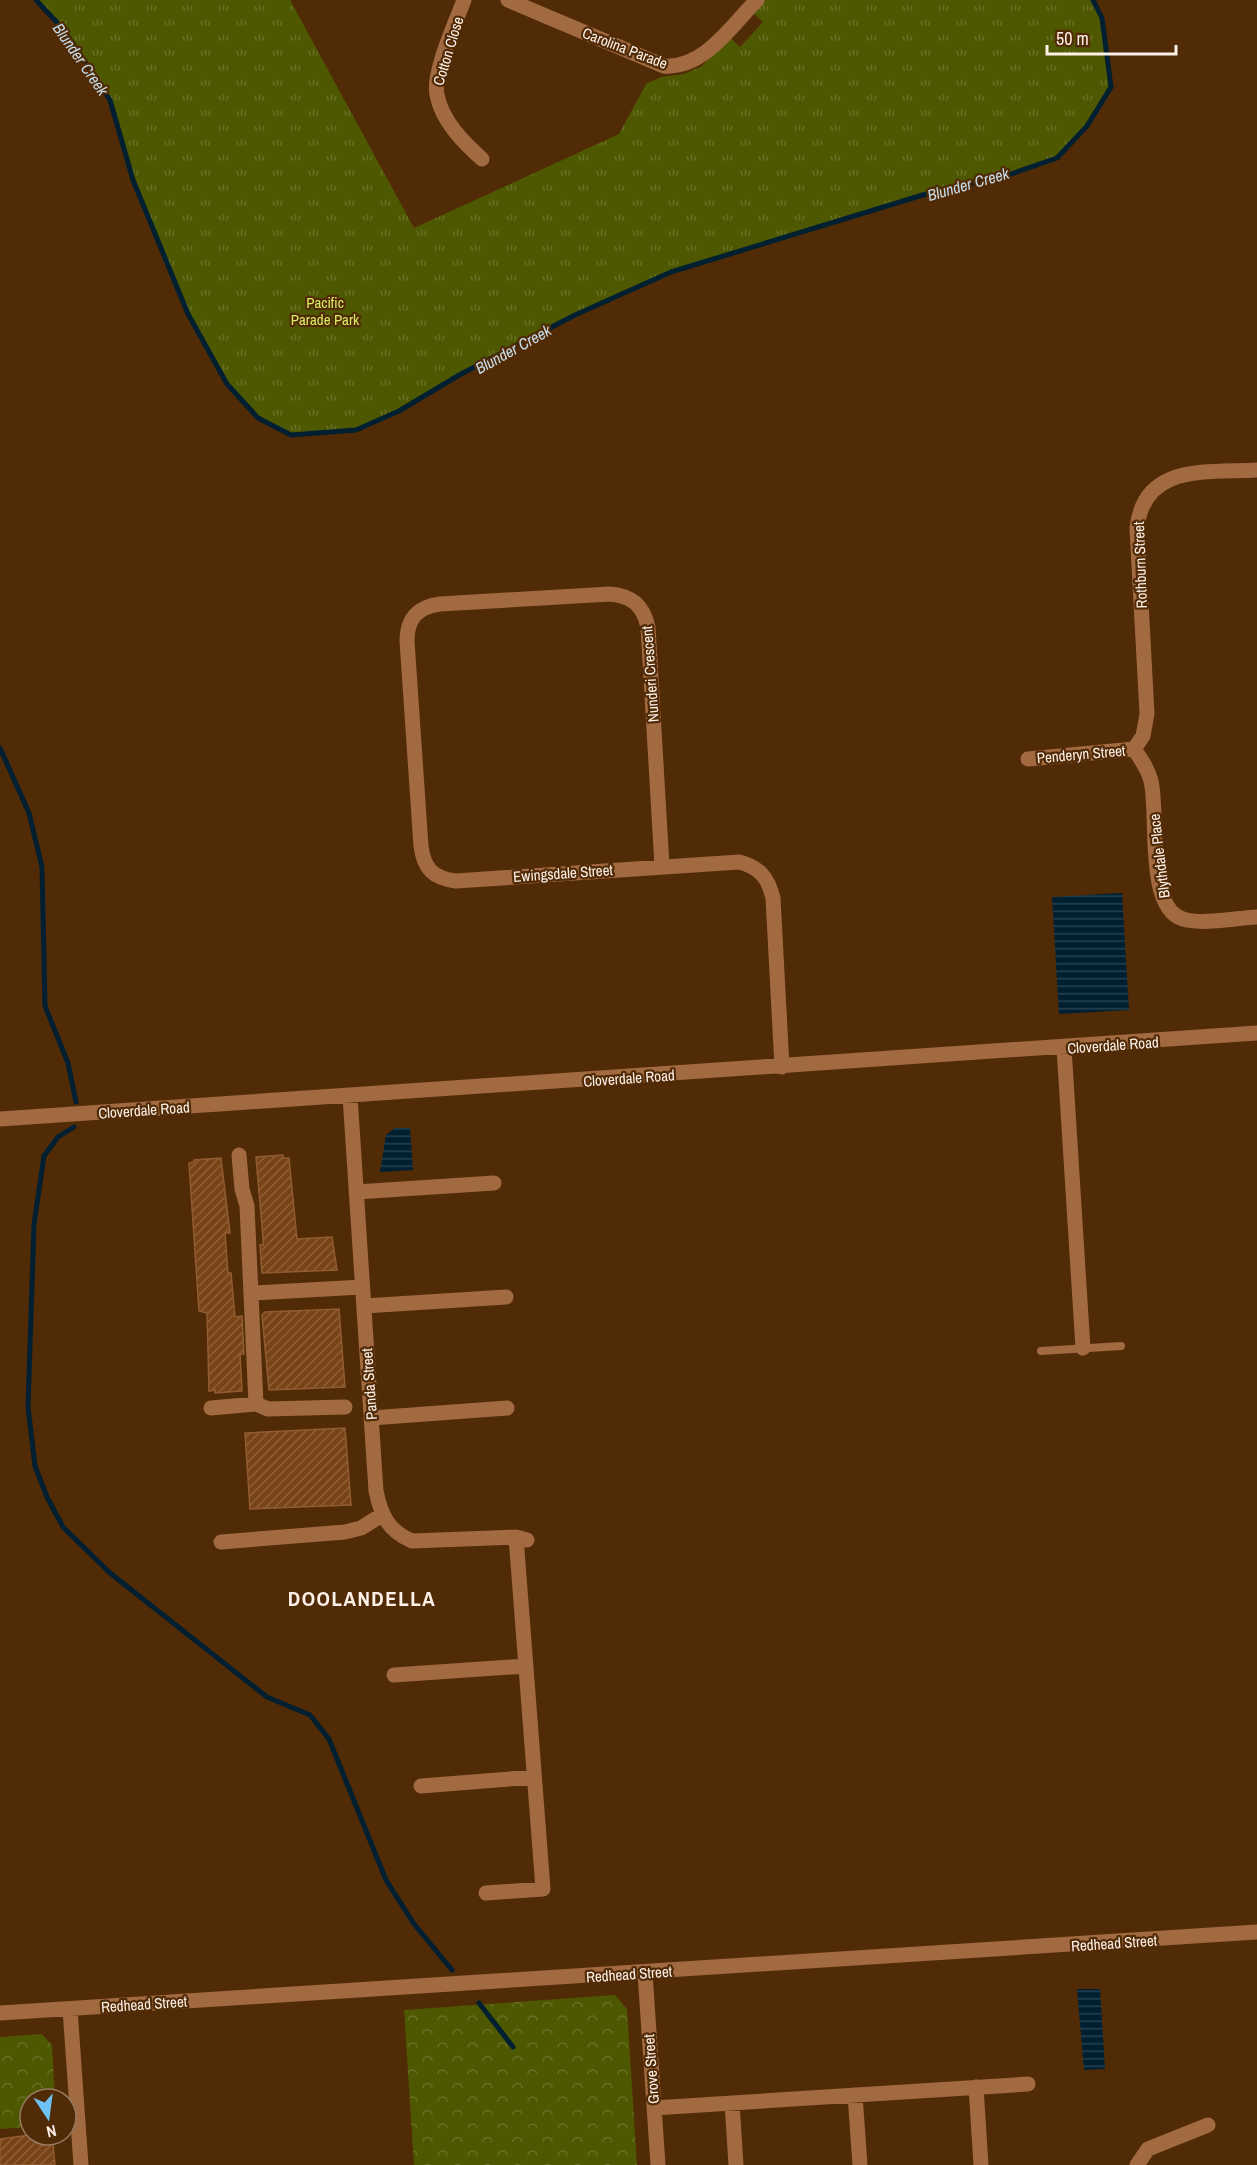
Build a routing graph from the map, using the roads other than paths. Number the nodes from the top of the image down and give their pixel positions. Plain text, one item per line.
1 (464, 0) edge
2 (508, 0) edge
3 (757, 0) edge
4 (482, 159) dead end
5 (1257, 470) edge
6 (416, 613) joint
7 (1134, 749) junction
8 (1028, 759) dead end
9 (662, 866) junction
10 (1257, 917) edge
11 (1257, 1034) edge
12 (1064, 1048) junction
13 (782, 1067) junction
14 (350, 1096) junction
15 (0, 1119) edge
16 (239, 1155) dead end
17 (494, 1183) dead end
18 (356, 1192) junction
19 (362, 1287) junction
20 (253, 1293) junction
21 (506, 1297) dead end
22 (364, 1306) junction
23 (1121, 1346) dead end
24 (1083, 1348) junction
25 (1041, 1351) dead end
26 (256, 1404) junction
27 (345, 1407) dead end
28 (211, 1408) dead end
29 (507, 1408) dead end
30 (371, 1418) junction
31 (382, 1515) junction
32 (221, 1542) dead end
33 (526, 1666) junction
34 (394, 1675) dead end
35 (534, 1777) junction
36 (421, 1786) dead end
37 (486, 1893) dead end
38 (1257, 1932) edge
39 (645, 1973) junction
40 (70, 2009) junction
41 (0, 2013) edge
42 (1028, 2084) dead end
43 (976, 2087) junction
44 (855, 2095) junction
45 (732, 2103) junction
46 (654, 2108) junction
47 (1208, 2126) dead end
48 (81, 2165) edge
49 (658, 2165) edge
50 (736, 2165) edge
51 (860, 2165) edge
52 (981, 2165) edge
53 (1137, 2165) edge

1 - 4 street, Cotton Close
2 - 3 street, Carolina Parade
5 - 7 street, Rothburn Street
6 - 9 street, Nunderi Crescent
6 - 9 street, Ewingsdale Street
7 - 8 street, Penderyn Street
7 - 10 street, Blythdale Place
9 - 13 street, Ewingsdale Street
11 - 12 street, Cloverdale Road
12 - 13 street, Cloverdale Road
12 - 24 street
13 - 14 street, Cloverdale Road
14 - 15 street, Cloverdale Road
14 - 18 street, Panda Street
16 - 20 street
17 - 18 street
18 - 19 street, Panda Street
19 - 20 street
19 - 22 street, Panda Street
20 - 26 street
21 - 22 street
22 - 30 street, Panda Street
23 - 24 lane
24 - 25 lane
26 - 27 street
26 - 28 street
29 - 30 street
30 - 31 street, Panda Street
31 - 32 street
31 - 33 street, Panda Street
33 - 34 street
33 - 35 street
35 - 36 street
35 - 37 street
38 - 39 street, Redhead Street
39 - 40 street, Redhead Street
39 - 46 street, Grove Street
40 - 41 street, Redhead Street
40 - 48 street
42 - 43 street
43 - 44 street
43 - 52 street
44 - 45 street
44 - 51 street
45 - 46 street
45 - 50 street
46 - 49 street, Grove Street
47 - 53 street

